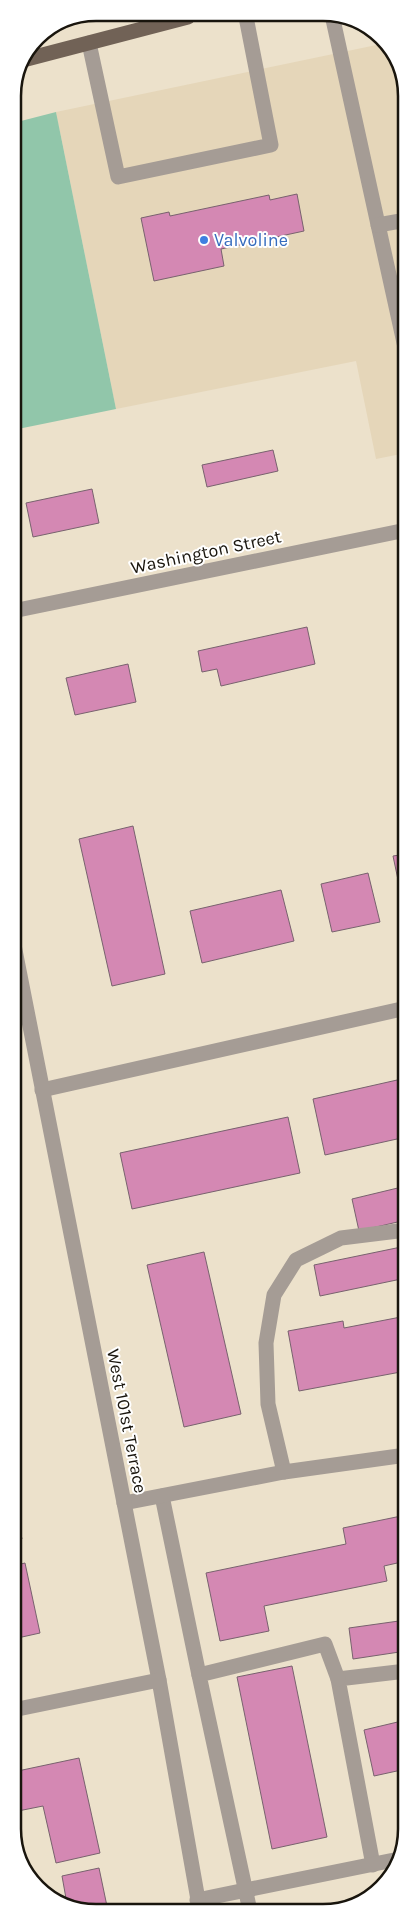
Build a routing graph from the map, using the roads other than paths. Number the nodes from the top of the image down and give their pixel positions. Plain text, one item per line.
1 (171, 21) edge
2 (247, 21) edge
3 (333, 23) edge
4 (89, 43) junction
5 (33, 58) edge
6 (398, 221) edge
7 (378, 225) junction
8 (398, 316) edge
9 (398, 532) edge
10 (21, 609) edge
11 (21, 981) edge
12 (398, 1010) edge
13 (42, 1090) junction
14 (398, 1231) edge
15 (398, 1456) edge
16 (284, 1472) junction
17 (162, 1496) junction
18 (124, 1503) junction
19 (398, 1671) edge
20 (199, 1675) junction
21 (338, 1679) junction
22 (159, 1680) junction
23 (21, 1708) edge
24 (390, 1861) edge
25 (372, 1865) junction
26 (246, 1890) junction
27 (198, 1904) edge
28 (204, 1904) edge
29 (249, 1904) edge

1 - 4 main road
2 - 4 street
3 - 7 street
4 - 5 main road
6 - 7 street
7 - 8 street
9 - 10 street, Washington Street
11 - 13 street, West 101st Terrace
12 - 13 street
13 - 18 street, West 101st Terrace
14 - 16 street
15 - 16 street
16 - 17 street
17 - 18 street
17 - 20 street
18 - 22 street, West 101st Terrace
19 - 21 street
20 - 21 street
20 - 26 street
21 - 25 street
22 - 23 street
22 - 27 street, West 101st Terrace
24 - 25 street
25 - 26 street
26 - 28 street
26 - 29 street

